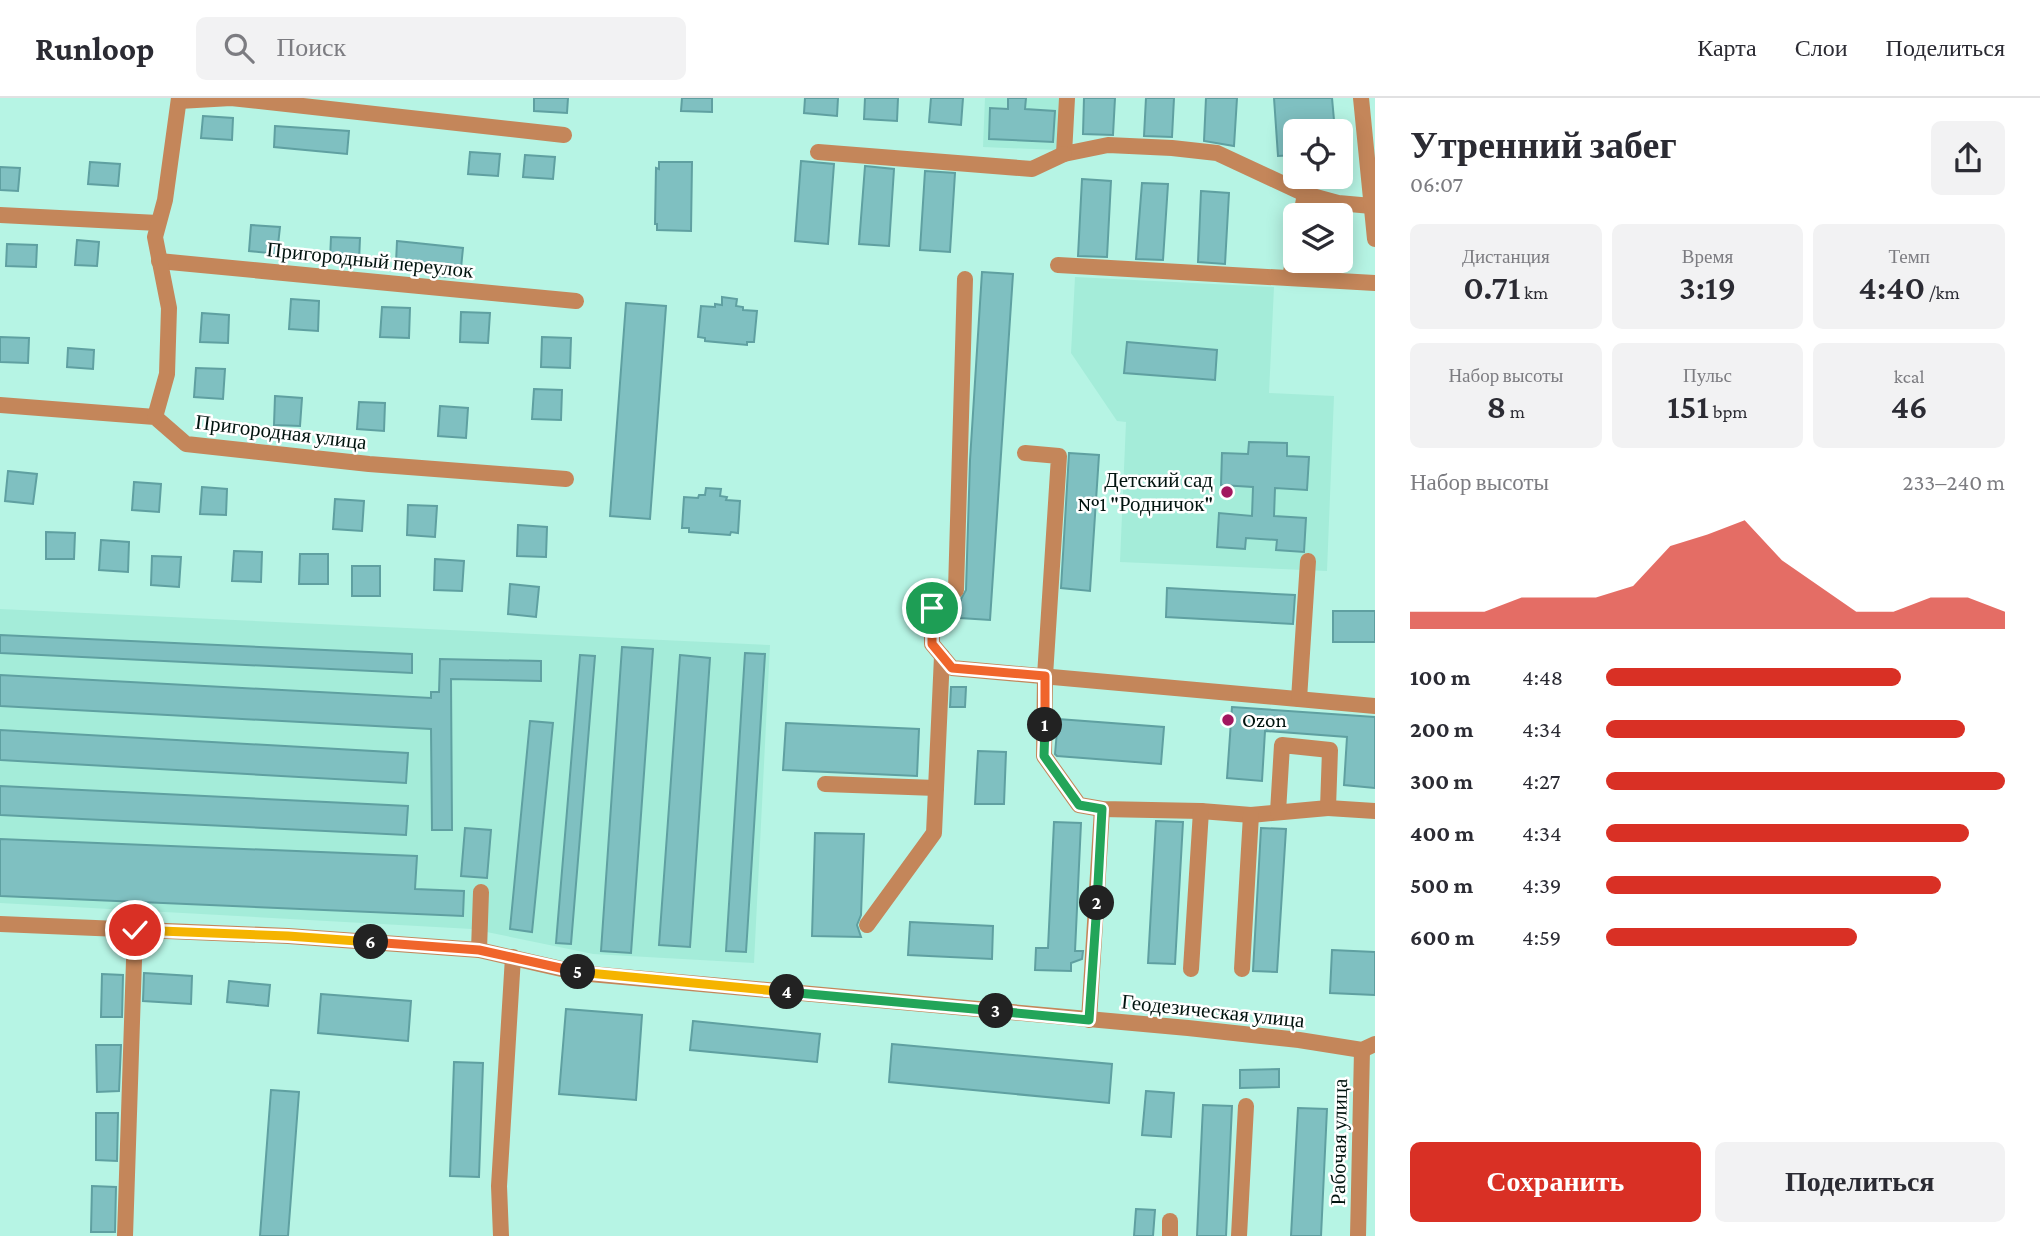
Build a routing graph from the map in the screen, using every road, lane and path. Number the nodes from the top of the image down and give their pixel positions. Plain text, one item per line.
1 (1067, 98) edge
2 (1361, 98) edge
3 (179, 99) edge
4 (564, 135) dead end
5 (818, 152) dead end
6 (1064, 154) junction
7 (1305, 194) junction
8 (1303, 203) edge
9 (1372, 206) junction
10 (0, 215) edge
11 (158, 223) junction
12 (1375, 239) edge
13 (159, 261) junction
14 (1058, 265) dead end
15 (1291, 273) edge
16 (1290, 278) junction
17 (965, 279) dead end
18 (1375, 283) edge
19 (576, 302) dead end
20 (0, 405) edge
21 (155, 417) junction
22 (1025, 453) dead end
23 (566, 479) dead end
24 (1308, 561) dead end
25 (942, 656) junction
26 (1045, 676) junction
27 (1299, 699) junction
28 (1375, 706) edge
29 (825, 784) dead end
30 (936, 788) junction
31 (1328, 808) junction
32 (1102, 809) junction
33 (1201, 811) junction
34 (1375, 811) edge
35 (1278, 812) junction
36 (1251, 815) junction
37 (481, 892) dead end
38 (0, 924) edge
39 (867, 925) dead end
40 (135, 930) junction
41 (479, 950) junction
42 (513, 957) junction
43 (1191, 969) dead end
44 (1242, 969) dead end
45 (1089, 1020) junction
46 (1369, 1047) edge
47 (1246, 1106) dead end
48 (1368, 1125) edge
49 (125, 1236) edge
50 (501, 1236) edge
51 (1239, 1236) edge
52 (1358, 1236) edge

1 - 6 street
2 - 9 street
3 - 4 street
3 - 11 street
5 - 6 street
6 - 7 street
7 - 8 street
7 - 9 street
9 - 12 street
10 - 11 street
11 - 13 street
13 - 19 street, Пригородный переулок
13 - 21 street
14 - 16 street
15 - 16 street
16 - 18 street
17 - 25 street
20 - 21 street
21 - 23 street, Пригородная улица
22 - 26 street
24 - 27 street
25 - 26 street
25 - 30 street
26 - 27 street
26 - 32 street
27 - 28 street
29 - 30 street
30 - 39 street
31 - 34 street
31 - 35 street
31 - 35 street
32 - 33 street
32 - 45 street
33 - 36 street
33 - 43 street
35 - 36 street
36 - 44 street
37 - 41 street
38 - 40 street, Геодезическая улица
40 - 41 street, Геодезическая улица
40 - 49 street
41 - 42 street, Геодезическая улица
42 - 45 street, Геодезическая улица
42 - 50 street
45 - 46 street, Геодезическая улица
46 - 48 street, Рабочая улица
47 - 51 street
48 - 52 street, Рабочая улица

